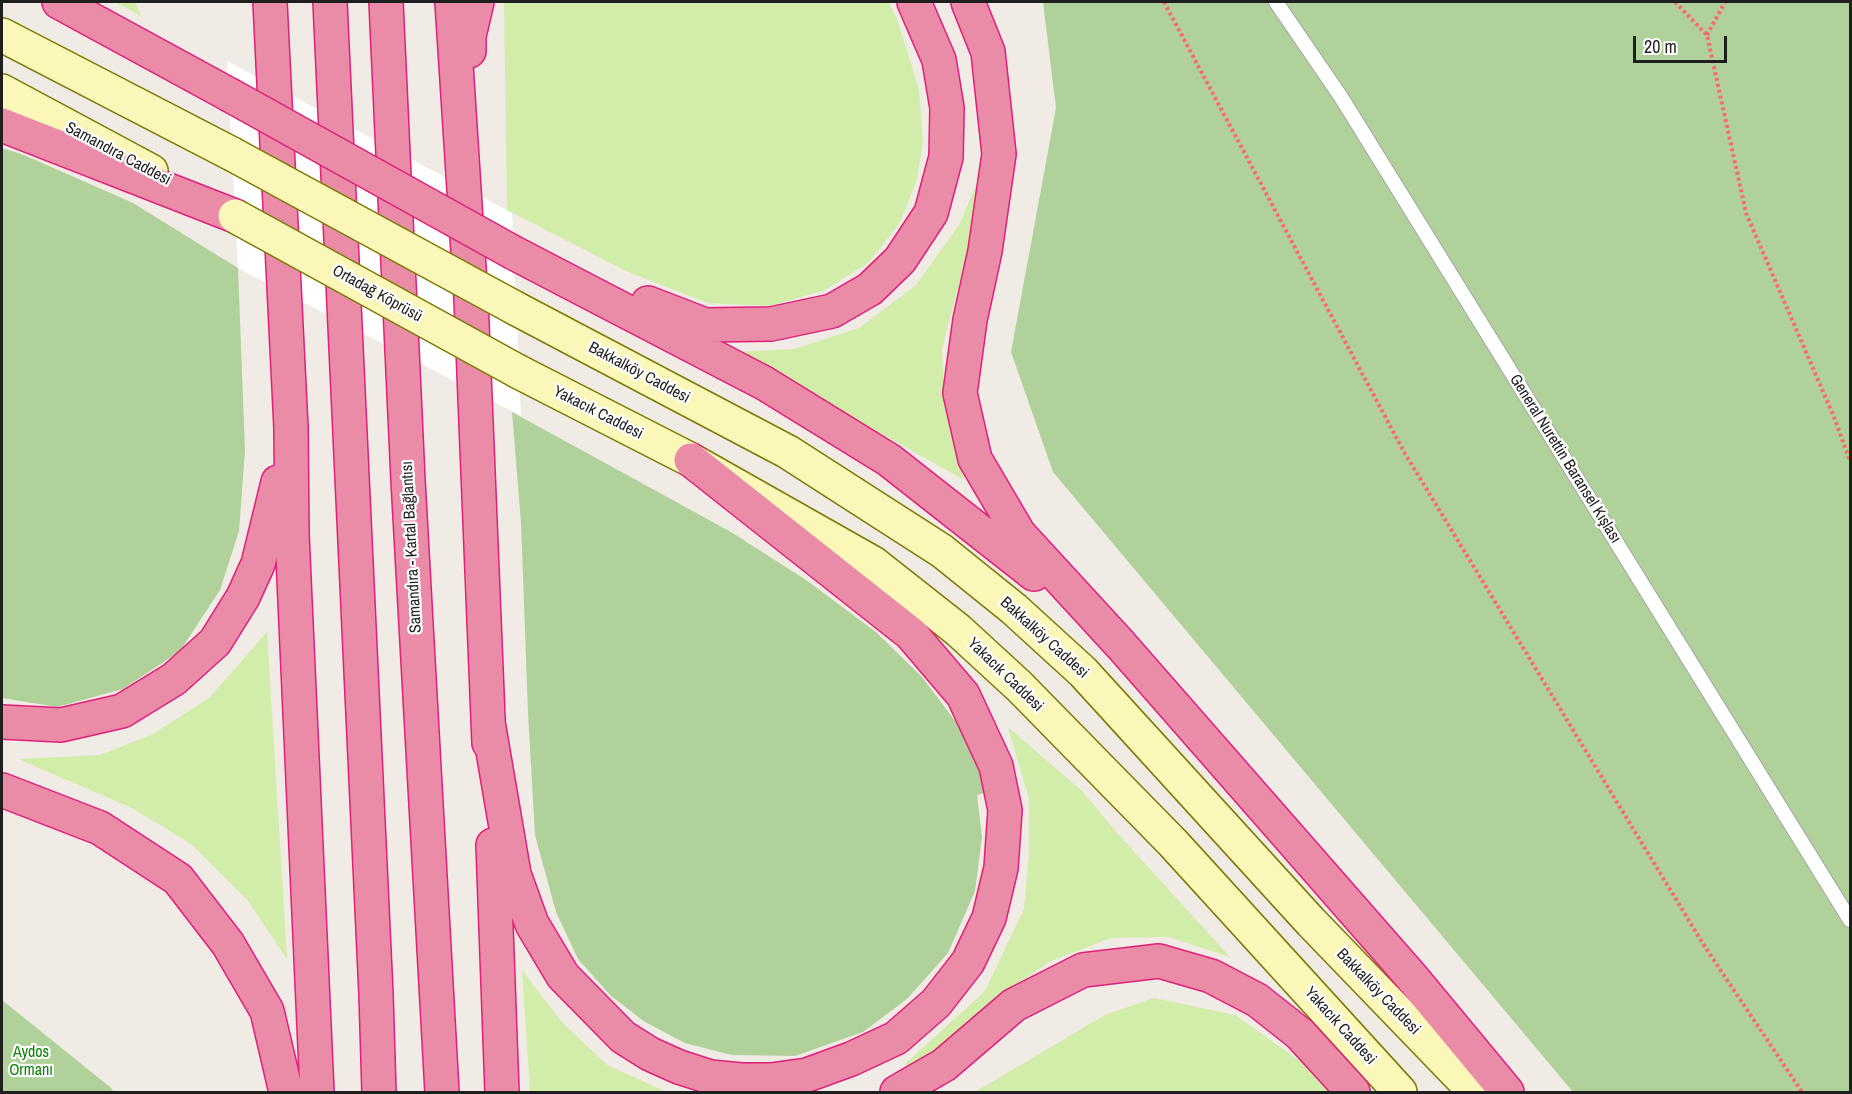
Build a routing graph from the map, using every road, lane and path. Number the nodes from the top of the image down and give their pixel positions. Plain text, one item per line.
1 (59, 2) edge
2 (270, 2) edge
3 (330, 2) edge
4 (386, 2) edge
5 (452, 2) edge
6 (477, 2) edge
7 (914, 2) edge
8 (968, 2) edge
9 (1164, 2) edge
10 (1675, 2) edge
11 (1725, 2) edge
12 (1279, 4) edge
13 (2, 35) edge
14 (1707, 35) junction
15 (2, 91) edge
16 (2, 125) edge
17 (235, 216) junction
18 (514, 253) junction
19 (471, 299) junction
20 (519, 372) joint
21 (291, 428) junction
22 (691, 460) junction
23 (1851, 460) edge
24 (1121, 645) junction
25 (2, 722) edge
26 (488, 722) junction
27 (2, 790) edge
28 (1851, 920) edge
29 (286, 1092) edge
30 (317, 1092) edge
31 (379, 1092) edge
32 (442, 1092) edge
33 (502, 1092) edge
34 (897, 1092) edge
35 (1353, 1092) edge
36 (1400, 1092) edge
37 (1475, 1092) edge
38 (1507, 1092) edge
39 (1802, 1092) edge

1 - 18 highway, bridge
2 - 21 highway
3 - 31 highway
4 - 32 highway, Samandıra - Kartal Bağlantısı
5 - 19 highway
6 - 19 highway
7 - 18 highway
8 - 24 highway
9 - 39 path
10 - 14 path
11 - 14 path
12 - 28 lane, General Nurettin Baransel Kışlası
13 - 37 main road, Bakkalköy Caddesi, bridge
14 - 23 path
15 - 17 main road, Samandıra Caddesi
16 - 17 highway
17 - 20 main road, Ortadağ Köprüsü, bridge
18 - 24 highway
19 - 26 highway
20 - 22 main road, Yakacık Caddesi
21 - 25 highway
21 - 30 highway
22 - 26 highway
22 - 36 main road, Yakacık Caddesi
24 - 38 highway
26 - 33 highway
27 - 29 highway
34 - 35 highway

